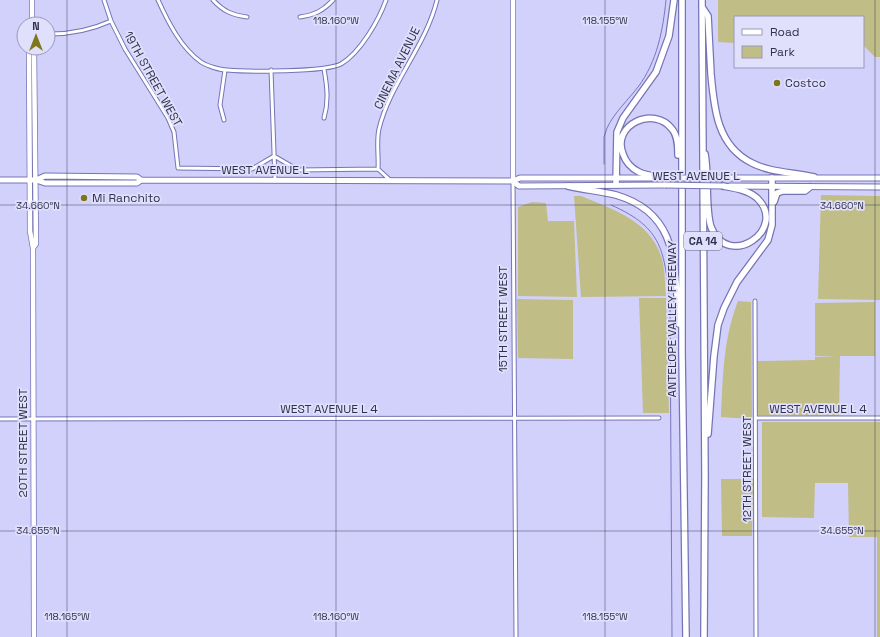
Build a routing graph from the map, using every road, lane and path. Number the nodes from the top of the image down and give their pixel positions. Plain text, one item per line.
1 (32, 0) edge
2 (104, 0) edge
3 (158, 0) edge
4 (213, 0) edge
5 (333, 0) edge
6 (386, 0) edge
7 (437, 0) edge
8 (513, 0) edge
9 (674, 0) edge
10 (682, 0) edge
11 (702, 0) edge
12 (702, 7) junction
13 (32, 16) edge
14 (247, 17) dead end
15 (300, 17) dead end
16 (111, 21) junction
17 (56, 34) edge
18 (29, 56) edge
19 (34, 56) edge
20 (324, 69) junction
21 (225, 70) junction
22 (271, 70) junction
23 (324, 118) dead end
24 (224, 120) dead end
25 (702, 142) junction
26 (274, 156) junction
27 (178, 168) joint
28 (378, 169) junction
29 (814, 177) junction
30 (616, 178) junction
31 (666, 178) junction
32 (772, 178) junction
33 (880, 178) edge
34 (0, 180) edge
35 (29, 180) junction
36 (36, 180) junction
37 (275, 180) junction
38 (390, 180) junction
39 (513, 181) junction
40 (616, 185) junction
41 (568, 186) junction
42 (723, 186) junction
43 (772, 186) junction
44 (810, 186) junction
45 (880, 187) edge
46 (772, 210) junction
47 (683, 220) junction
48 (33, 248) junction
49 (755, 301) dead end
50 (682, 352) junction
51 (514, 418) junction
52 (659, 418) dead end
53 (756, 418) junction
54 (880, 418) edge
55 (0, 419) edge
56 (33, 419) junction
57 (705, 476) junction
58 (34, 637) edge
59 (516, 637) edge
60 (686, 637) edge
61 (704, 637) edge
62 (756, 637) edge

1 - 13 main road
2 - 16 street, 19TH STREET WEST
3 - 21 street
4 - 14 street
5 - 15 street
6 - 20 street
7 - 28 street, CINEMA AVENUE
8 - 39 main road, 15TH STREET WEST
9 - 30 highway
10 - 47 highway, ANTELOPE VALLEY FREEWAY / CA 14
11 - 12 highway, CA 14
12 - 25 highway, CA 14
12 - 29 highway
16 - 17 street
16 - 27 street, 19TH STREET WEST
18 - 35 main road, 20TH STREET WEST
19 - 36 main road, 20TH STREET WEST
20 - 22 street
20 - 23 street
21 - 22 street
21 - 24 street
22 - 26 street
25 - 42 highway
25 - 57 highway, CA 14
26 - 27 street, WEST AVENUE L
26 - 28 street, WEST AVENUE L
26 - 37 street
28 - 38 street
29 - 32 main road, WEST AVENUE L
29 - 33 main road, WEST AVENUE L
30 - 31 main road, WEST AVENUE L
30 - 39 main road, WEST AVENUE L
30 - 40 highway
31 - 32 main road, WEST AVENUE L, bridge
31 - 47 highway
32 - 43 highway
34 - 35 main road, WEST AVENUE L
35 - 36 main road, WEST AVENUE L
35 - 48 main road, 20TH STREET WEST
36 - 37 main road, WEST AVENUE L
36 - 48 main road, 20TH STREET WEST
37 - 38 main road, WEST AVENUE L
38 - 39 main road, WEST AVENUE L
39 - 41 main road, WEST AVENUE L
39 - 51 street, 15TH STREET WEST
40 - 41 main road, WEST AVENUE L
40 - 42 main road, WEST AVENUE L, bridge
41 - 50 highway
42 - 43 main road, WEST AVENUE L
43 - 44 main road, WEST AVENUE L
43 - 46 highway
44 - 45 main road, WEST AVENUE L
44 - 46 highway
46 - 57 highway
47 - 50 highway, ANTELOPE VALLEY FREEWAY / CA 14
48 - 56 main road, 20TH STREET WEST
49 - 53 street, 12TH STREET WEST
50 - 60 highway, ANTELOPE VALLEY FREEWAY / CA 14
51 - 52 street, WEST AVENUE L 4
51 - 56 street, WEST AVENUE L 4
51 - 59 street, 15TH STREET WEST
53 - 54 street, WEST AVENUE L 4
53 - 62 street, 12TH STREET WEST
55 - 56 street, WEST AVENUE L 4
56 - 58 main road, 20TH STREET WEST
57 - 61 highway, CA 14

